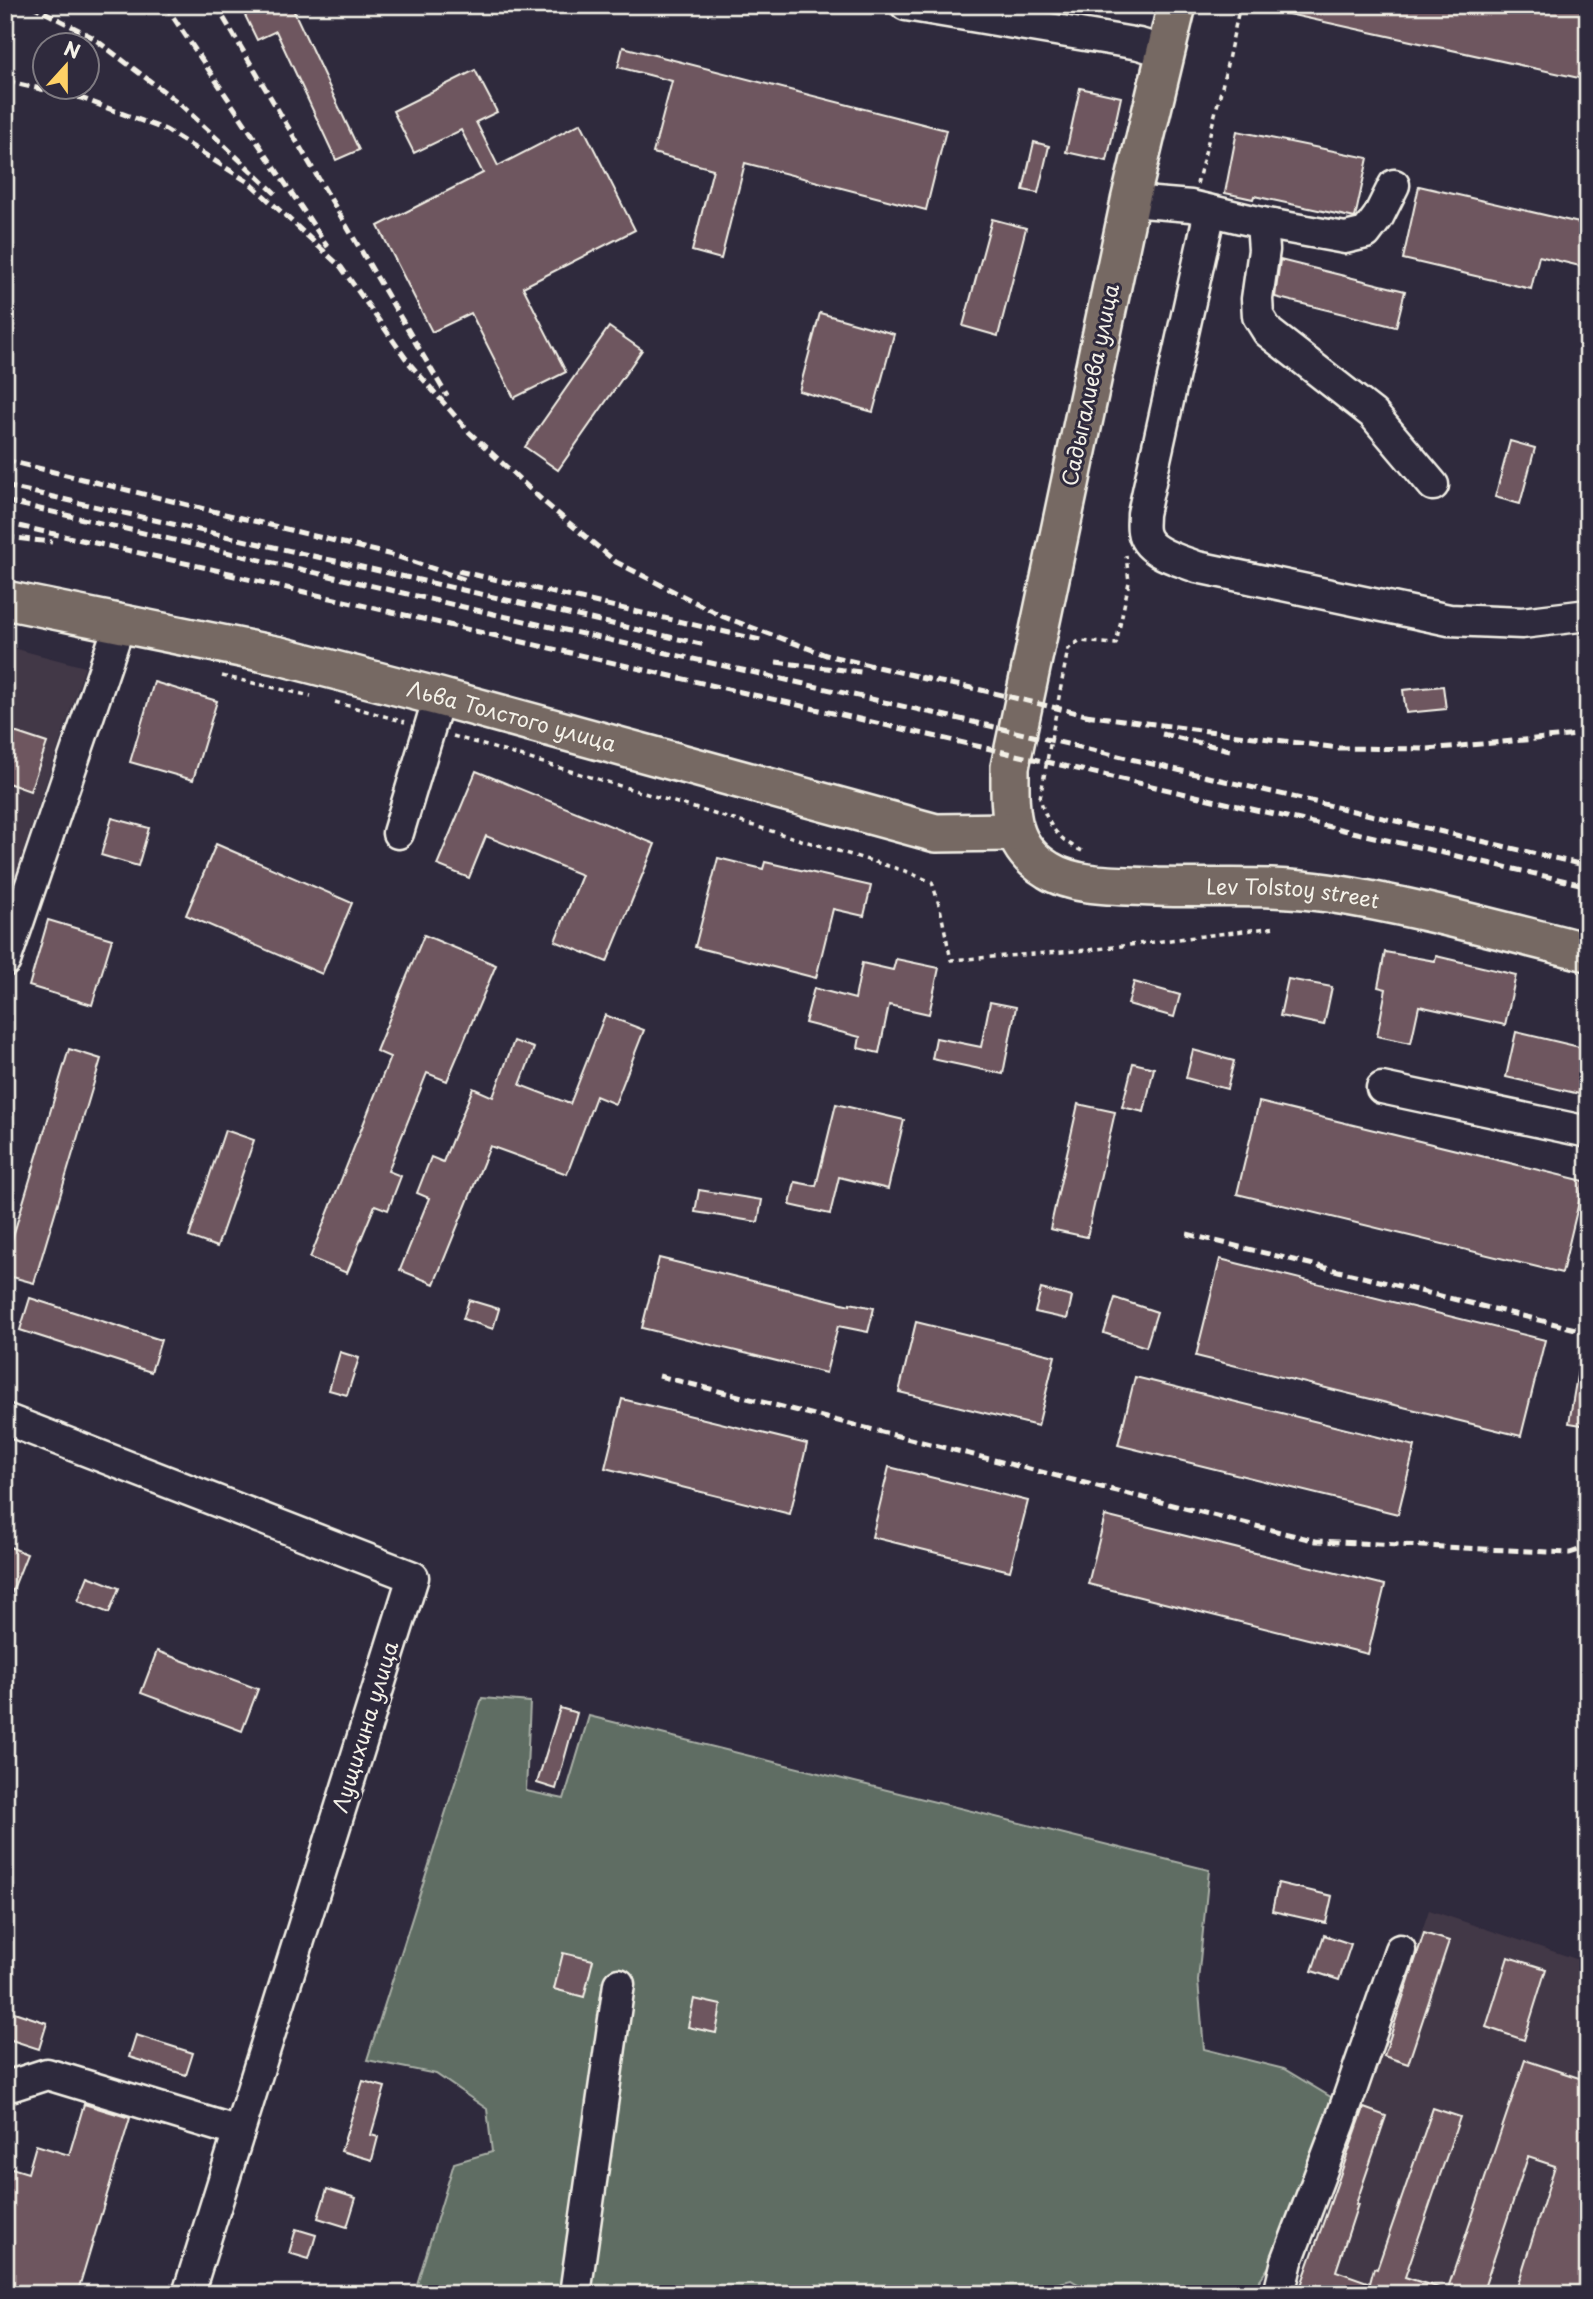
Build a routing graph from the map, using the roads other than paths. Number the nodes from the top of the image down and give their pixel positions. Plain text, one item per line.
1 (906, 5) edge
2 (1177, 5) edge
3 (1166, 52) junction
4 (1394, 185) dead end
5 (1130, 201) junction
6 (1210, 211) junction
7 (1262, 223) junction
8 (1433, 485) dead end
9 (5, 600) edge
10 (1588, 615) edge
11 (120, 623) junction
12 (439, 697) junction
13 (1014, 832) junction
14 (398, 833) dead end
15 (1588, 951) edge
16 (5, 961) edge
17 (1382, 1088) dead end
18 (1588, 1132) edge
19 (5, 1419) edge
20 (1401, 1950) dead end
21 (619, 1984) dead end
22 (5, 2083) edge
23 (239, 2132) junction
24 (188, 2294) edge
25 (575, 2294) edge
26 (1279, 2294) edge

1 - 3 street
2 - 3 main road, Садыгалиева улица
3 - 5 main road, Садыгалиева улица
4 - 7 street
5 - 6 street
5 - 13 main road, Садыгалиева улица
6 - 7 street
6 - 10 street
7 - 8 street
9 - 11 main road, Льва Толстого улица
11 - 12 main road, Льва Толстого улица
11 - 16 street
12 - 13 main road, Льва Толстого улица
12 - 14 street
13 - 15 main road, Lev Tolstoy street
17 - 18 street
19 - 23 street, Лущихина улица
20 - 26 street
21 - 25 street
22 - 23 street
23 - 24 street, Лущихина улица

